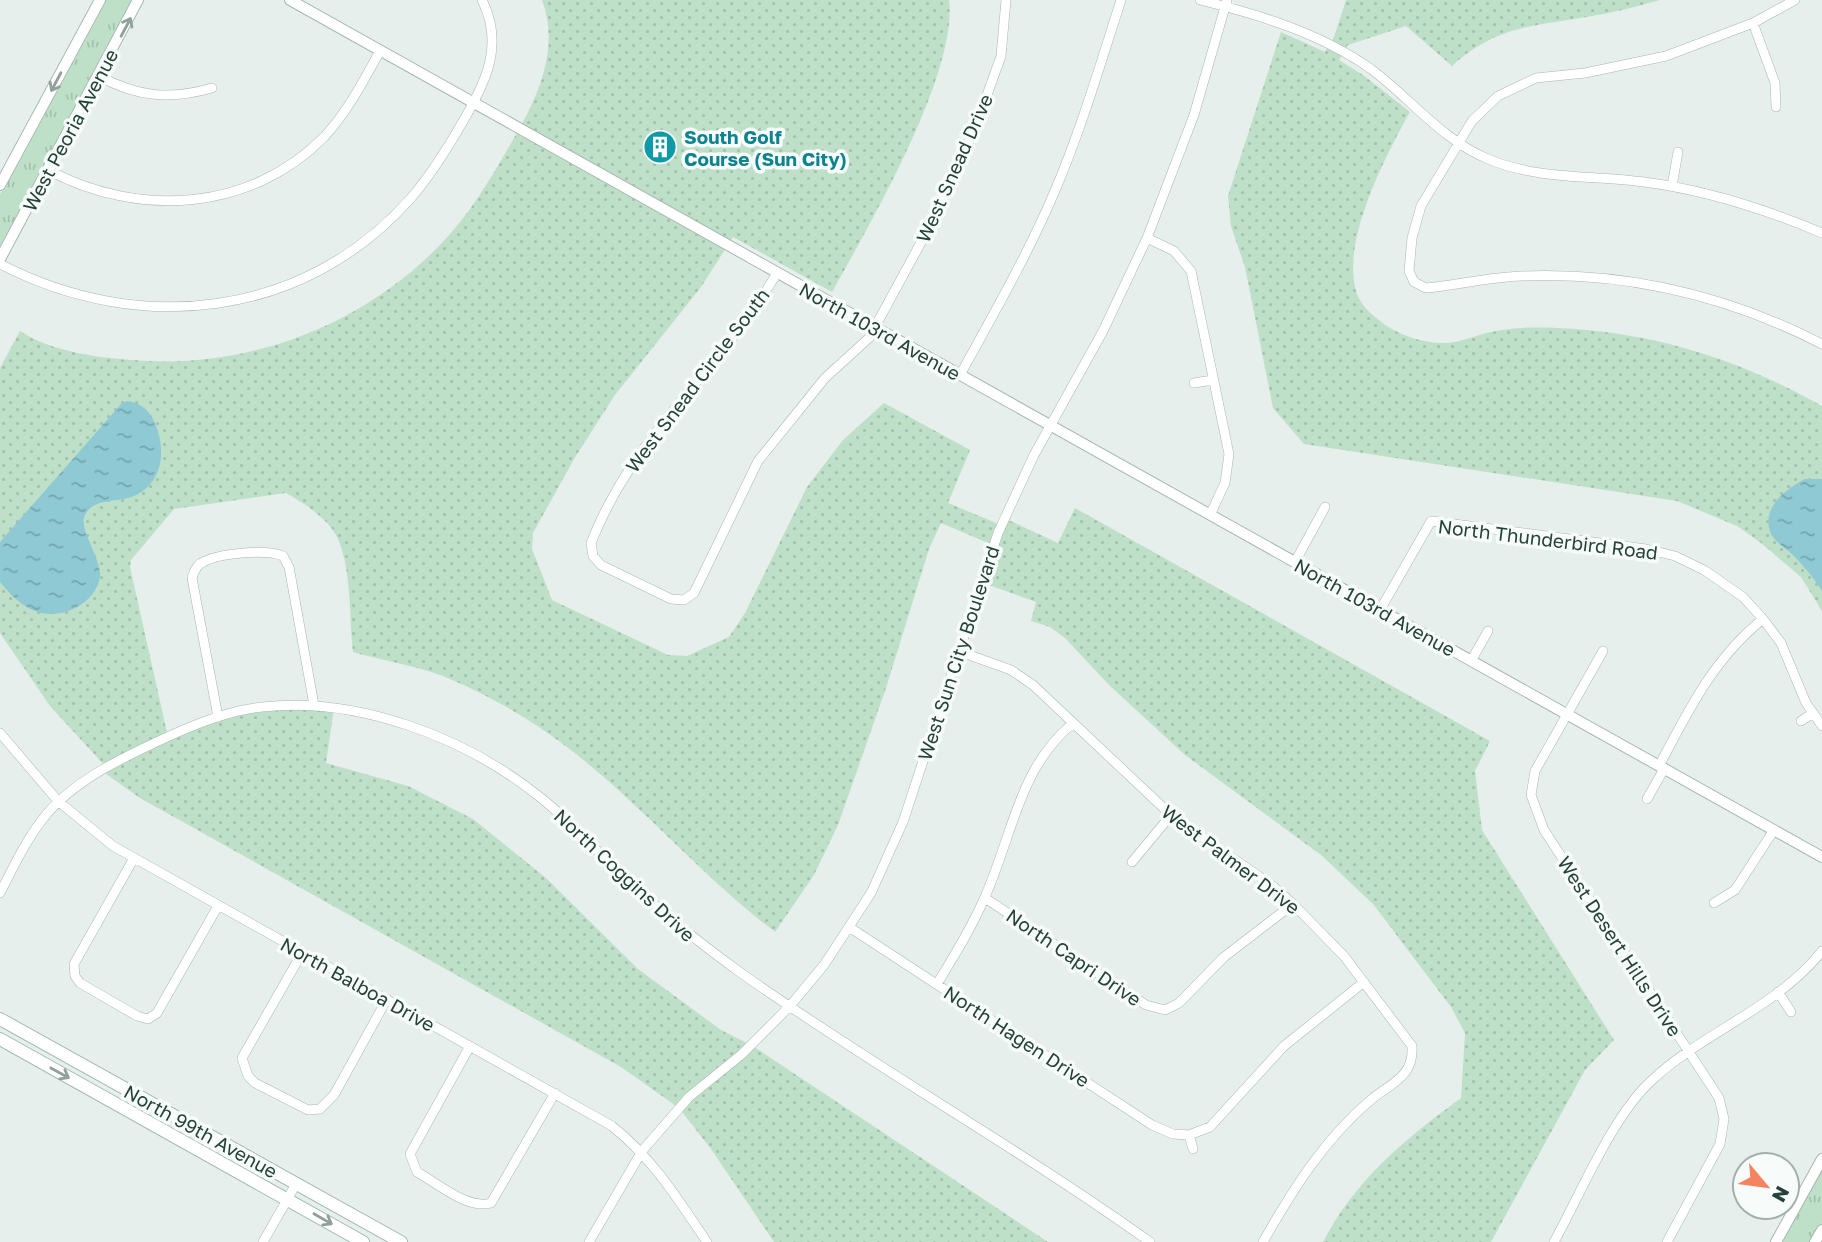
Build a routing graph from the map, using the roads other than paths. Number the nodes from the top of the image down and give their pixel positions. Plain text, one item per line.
1 (100, 0) edge
2 (138, 0) edge
3 (290, 0) edge
4 (482, 0) edge
5 (1006, 0) edge
6 (1121, 0) edge
7 (1200, 0) edge
8 (1795, 0) edge
9 (1226, 3) edge
10 (1752, 23) junction
11 (380, 51) junction
12 (99, 76) junction
13 (212, 88) dead end
14 (472, 102) junction
15 (1776, 107) dead end
16 (1458, 143) junction
17 (1678, 152) dead end
18 (48, 170) junction
19 (0, 185) edge
20 (1672, 186) junction
21 (1822, 233) edge
22 (1147, 238) junction
23 (0, 262) edge
24 (777, 273) junction
25 (874, 327) junction
26 (1822, 344) edge
27 (960, 375) junction
28 (1213, 380) junction
29 (1194, 383) dead end
30 (1050, 426) junction
31 (1325, 507) dead end
32 (1210, 514) junction
33 (1294, 562) junction
34 (636, 583) joint
35 (1380, 610) junction
36 (1763, 619) junction
37 (1488, 631) dead end
38 (958, 651) junction
39 (1603, 651) dead end
40 (1471, 661) junction
41 (314, 705) junction
42 (1813, 713) junction
43 (1567, 715) junction
44 (218, 716) junction
45 (1801, 720) dead end
46 (1072, 723) junction
47 (1822, 726) edge
48 (0, 733) edge
49 (1662, 767) junction
50 (1647, 799) dead end
51 (58, 801) junction
52 (1171, 816) junction
53 (1774, 830) junction
54 (1822, 857) edge
55 (134, 858) junction
56 (1132, 862) dead end
57 (0, 892) edge
58 (985, 898) junction
59 (1714, 903) dead end
60 (1293, 904) junction
61 (218, 906) junction
62 (849, 927) junction
63 (1822, 951) edge
64 (302, 953) junction
65 (1364, 982) junction
66 (937, 984) junction
67 (1778, 992) junction
68 (387, 999) junction
69 (789, 1007) junction
70 (1791, 1012) dead end
71 (0, 1019) edge
72 (0, 1040) edge
73 (470, 1046) junction
74 (1688, 1051) junction
75 (555, 1093) junction
76 (1189, 1135) junction
77 (1193, 1149) dead end
78 (642, 1150) junction
79 (1822, 1159) edge
80 (296, 1184) junction
81 (287, 1199) junction
82 (1822, 1230) edge
83 (396, 1241) edge
84 (263, 1242) edge
85 (363, 1242) edge
86 (589, 1242) edge
87 (707, 1242) edge
88 (1150, 1242) edge
89 (1262, 1242) edge
90 (1553, 1242) edge
91 (1667, 1242) edge
92 (1776, 1242) edge
93 (1815, 1242) edge

1 -> 19 street, West Peoria Avenue
12 -> 2 street, West Peoria Avenue
3 - 11 street, North 103rd Avenue
4 - 14 street
5 - 25 street, West Snead Drive
6 - 27 street
7 - 9 street
8 - 10 street
9 - 16 street
9 - 22 street, West Sun City Boulevard
10 - 15 street
10 - 16 street
11 - 14 street, North 103rd Avenue
11 - 18 street
12 - 13 street
12 - 18 street, West Peoria Avenue
14 - 23 street
14 - 24 street, North 103rd Avenue
16 - 20 street
16 - 26 street
17 - 20 street
18 - 23 street, West Peoria Avenue
20 - 21 street
22 - 28 street
22 - 30 street, West Sun City Boulevard
24 - 25 street, North 103rd Avenue
24 - 34 street, West Snead Circle South
25 - 27 street, North 103rd Avenue
25 - 34 street, West Snead Drive
27 - 30 street, North 103rd Avenue
28 - 29 street
28 - 32 street
30 - 32 street, North 103rd Avenue
30 - 38 street, West Sun City Boulevard
31 - 33 street
32 - 33 street, North 103rd Avenue
33 - 35 street, North 103rd Avenue
35 - 36 street, North Thunderbird Road
35 - 40 street, North 103rd Avenue
36 - 42 street, North Thunderbird Road
36 - 49 street
37 - 40 street, North 103rd Avenue
38 - 46 street, West Palmer Drive
38 - 62 street, West Sun City Boulevard
39 - 43 street, West Desert Hills Drive
40 - 43 street, North 103rd Avenue
41 - 44 street, North Coggins Drive
41 - 44 street
41 - 69 street, North Coggins Drive
42 - 45 street
42 - 47 street, North Thunderbird Road
43 - 49 street, North 103rd Avenue
43 - 74 street, West Desert Hills Drive
44 - 51 street, North Coggins Drive
46 - 52 street, West Palmer Drive
46 - 58 street
48 - 51 street, North Balboa Drive
49 - 50 street
49 - 53 street, North 103rd Avenue
51 - 55 street, North Balboa Drive
51 - 57 street, North Coggins Drive
52 - 56 street
52 - 60 street, West Palmer Drive
53 - 54 street, North 103rd Avenue
53 - 59 street
55 - 61 street, North Balboa Drive
55 - 61 street
58 - 60 street, North Capri Drive
58 - 66 street
60 - 65 street, West Palmer Drive
61 - 64 street, North Balboa Drive
62 - 66 street, North Hagen Drive
62 - 69 street, West Sun City Boulevard
63 - 67 street
64 - 68 street, North Balboa Drive
64 - 68 street
65 - 76 street
65 - 89 street, West Palmer Drive
66 - 76 street, North Hagen Drive
67 - 70 street
67 - 74 street
68 - 73 street, North Balboa Drive
69 - 78 street, West Sun City Boulevard
69 - 88 street, North Coggins Drive
71 - 80 main road, North 99th Avenue
72 -> 81 main road, North 99th Avenue
73 - 75 street, North Balboa Drive
73 - 75 street
74 - 90 street
74 - 91 street, West Desert Hills Drive
75 - 78 street, North Balboa Drive
76 - 77 street
78 - 86 street, West Sun City Boulevard
78 - 87 street, North Balboa Drive
79 - 92 street
80 - 81 street
80 - 83 main road, North 99th Avenue
81 - 84 street
81 -> 85 main road, North 99th Avenue
82 - 93 street

